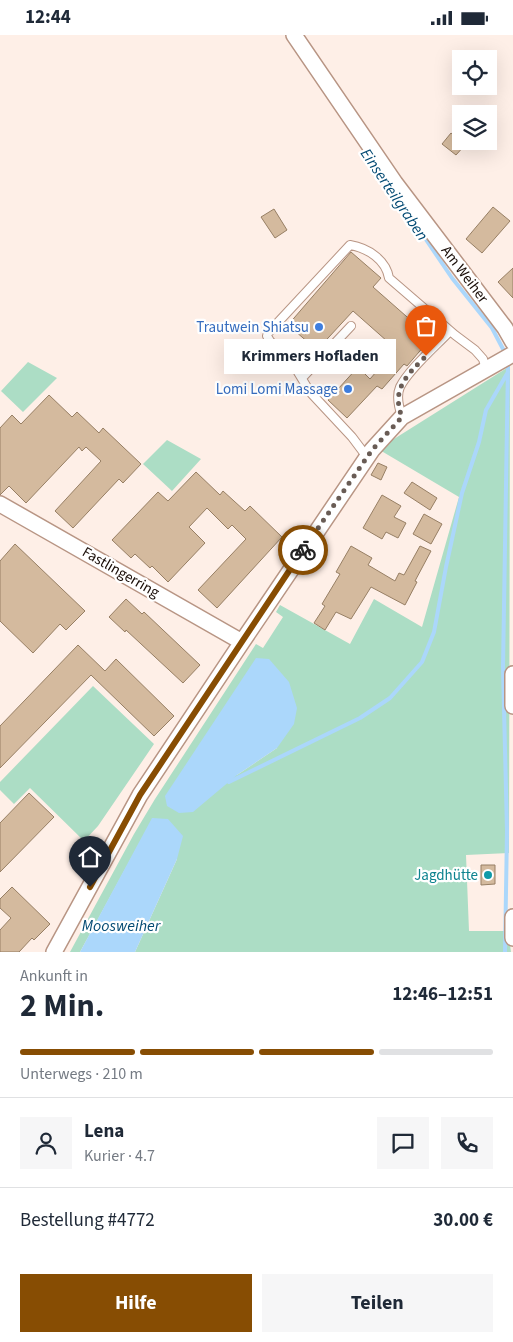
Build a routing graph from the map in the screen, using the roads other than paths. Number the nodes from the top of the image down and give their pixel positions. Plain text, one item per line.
1 (294, 35) edge
2 (351, 326) dead end
3 (450, 331) junction
4 (513, 342) edge
5 (513, 354) edge
6 (486, 369) junction
7 (302, 378) junction
8 (402, 417) junction
9 (367, 457) junction
10 (0, 504) edge
11 (242, 641) junction
12 (513, 674) edge
13 (513, 706) edge
14 (513, 917) edge
15 (513, 938) edge
16 (54, 952) edge

1 - 4 street, Am Weiher
2 - 7 lane
3 - 6 lane
3 - 7 lane
3 - 8 lane
5 - 6 street
6 - 8 street
7 - 9 lane
8 - 9 street
9 - 11 street
10 - 11 street, Fastlingerring
11 - 16 street
12 - 13 street
14 - 15 street

